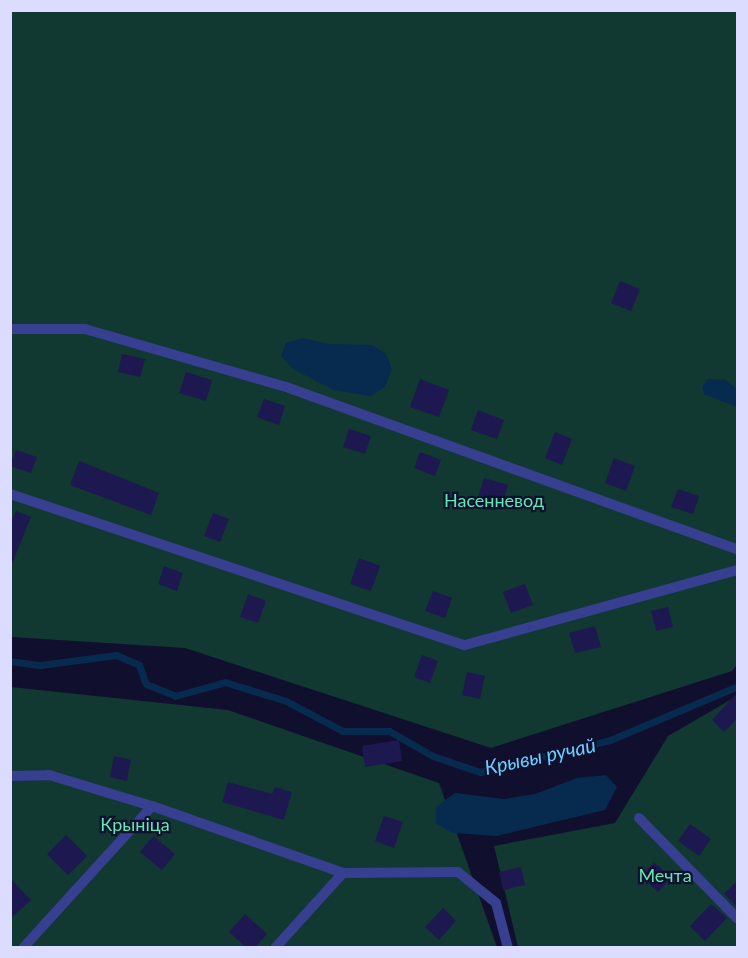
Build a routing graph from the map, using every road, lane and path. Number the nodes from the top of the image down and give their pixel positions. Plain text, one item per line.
1 (10, 329) edge
2 (10, 494) edge
3 (738, 550) edge
4 (738, 570) edge
5 (10, 776) edge
6 (152, 806) junction
7 (639, 818) dead end
8 (343, 873) junction
9 (738, 919) edge
10 (23, 948) edge
11 (275, 948) edge
12 (508, 948) edge

1 - 3 lane
2 - 4 lane
5 - 6 lane
6 - 8 lane
6 - 10 lane
7 - 9 lane
8 - 11 lane
8 - 12 lane

